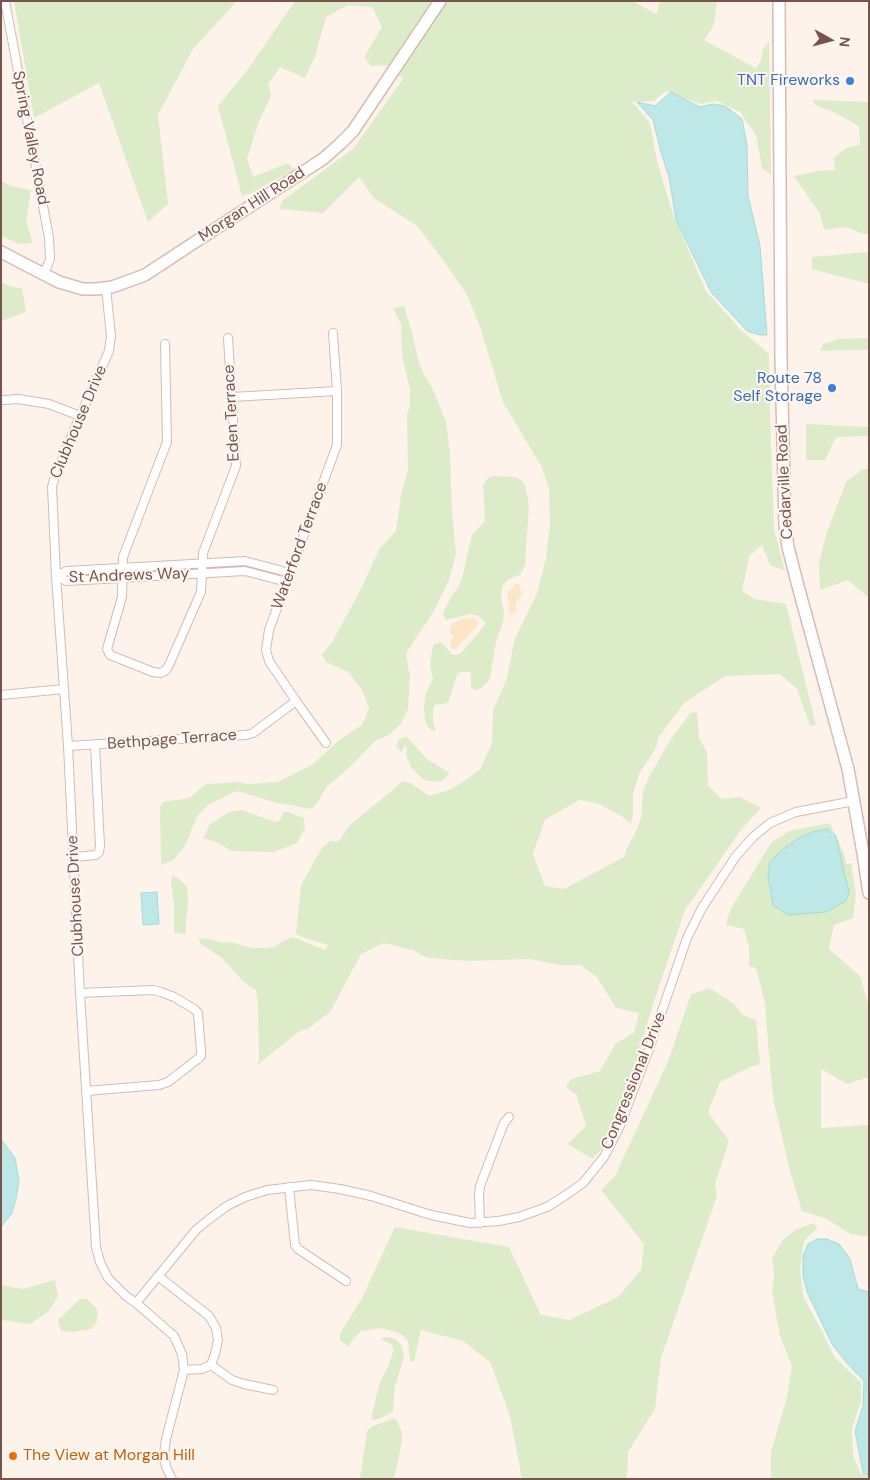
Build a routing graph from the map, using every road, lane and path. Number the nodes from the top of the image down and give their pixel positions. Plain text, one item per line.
1 (5, 1) edge
2 (440, 1) edge
3 (779, 1) edge
4 (1, 252) edge
5 (44, 274) junction
6 (106, 288) junction
7 (333, 333) dead end
8 (228, 338) dead end
9 (165, 344) dead end
10 (337, 391) junction
11 (232, 397) junction
12 (4, 400) dead end
13 (80, 416) junction
14 (202, 564) junction
15 (122, 568) junction
16 (290, 573) junction
17 (202, 574) junction
18 (56, 576) junction
19 (123, 578) junction
20 (287, 582) junction
21 (64, 690) junction
22 (1, 695) edge
23 (296, 702) junction
24 (326, 743) dead end
25 (95, 745) junction
26 (68, 746) junction
27 (854, 801) junction
28 (74, 857) junction
29 (869, 892) edge
30 (80, 993) junction
31 (86, 1091) junction
32 (509, 1118) dead end
33 (289, 1187) junction
34 (480, 1223) junction
35 (158, 1276) junction
36 (346, 1280) dead end
37 (136, 1303) junction
38 (211, 1365) junction
39 (184, 1370) junction
40 (274, 1390) dead end
41 (172, 1479) edge

1 - 5 street, Spring Valley Road
2 - 6 main road, Morgan Hill Road
3 - 27 main road, Cedarville Road
4 - 5 main road, Morgan Hill Road
5 - 6 main road, Morgan Hill Road
6 - 13 street, Clubhouse Drive
7 - 10 street, Waterford Terrace
8 - 11 street, Eden Terrace
9 - 15 street
10 - 11 street
10 - 16 street, Waterford Terrace
11 - 14 street, Eden Terrace
12 - 13 street
13 - 18 street, Clubhouse Drive
14 - 15 street, St Andrews Way
14 - 16 street, St Andrews Way
14 - 17 street, Eden Terrace
15 - 18 street, St Andrews Way
15 - 19 street
16 - 20 street, Waterford Terrace
17 - 19 street, St Andrews Way
17 - 19 street, Eden Terrace
17 - 20 street, St Andrews Way
18 - 19 street, St Andrews Way
18 - 21 street, Clubhouse Drive
20 - 23 street, Waterford Terrace
21 - 22 street
21 - 26 street, Clubhouse Drive
23 - 24 street, Waterford Terrace
23 - 25 street, Bethpage Terrace
25 - 26 street, Bethpage Terrace
25 - 28 street
26 - 28 street, Clubhouse Drive
27 - 29 main road, Cedarville Road
27 - 34 street, Congressional Drive
28 - 30 street, Clubhouse Drive
30 - 31 street, Clubhouse Drive
30 - 31 street
31 - 37 street, Clubhouse Drive
32 - 34 street
33 - 34 street, Congressional Drive
33 - 35 street, Congressional Drive
33 - 36 street
35 - 37 street, Congressional Drive
35 - 38 street
37 - 39 street, Clubhouse Drive
38 - 39 street
38 - 40 street
39 - 41 street, Clubhouse Drive

